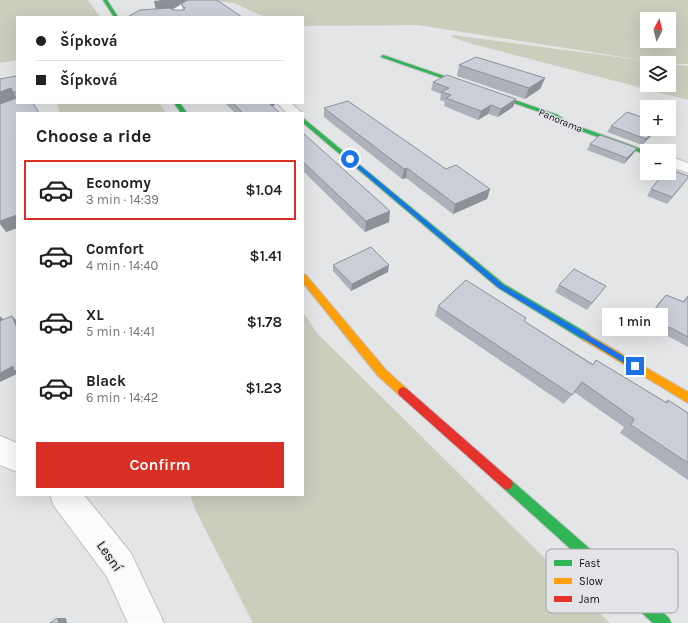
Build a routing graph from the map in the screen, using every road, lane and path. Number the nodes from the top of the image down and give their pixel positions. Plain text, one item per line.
1 (106, 0) edge
2 (196, 0) edge
3 (174, 14) edge
4 (115, 16) edge
5 (383, 56) dead end
6 (284, 104) edge
7 (294, 112) edge
8 (304, 121) edge
9 (640, 150) edge
10 (676, 164) edge
11 (688, 168) edge
12 (304, 278) edge
13 (688, 398) edge
14 (0, 450) edge
15 (16, 458) edge
16 (66, 496) edge
17 (580, 549) edge
18 (653, 613) edge
19 (146, 623) edge
20 (664, 623) edge

1 - 4 street
2 - 3 street
5 - 9 street, Panorama
6 - 7 street
8 - 13 street
10 - 11 street
12 - 17 street
14 - 15 street
16 - 19 street, Lesní
18 - 20 street

